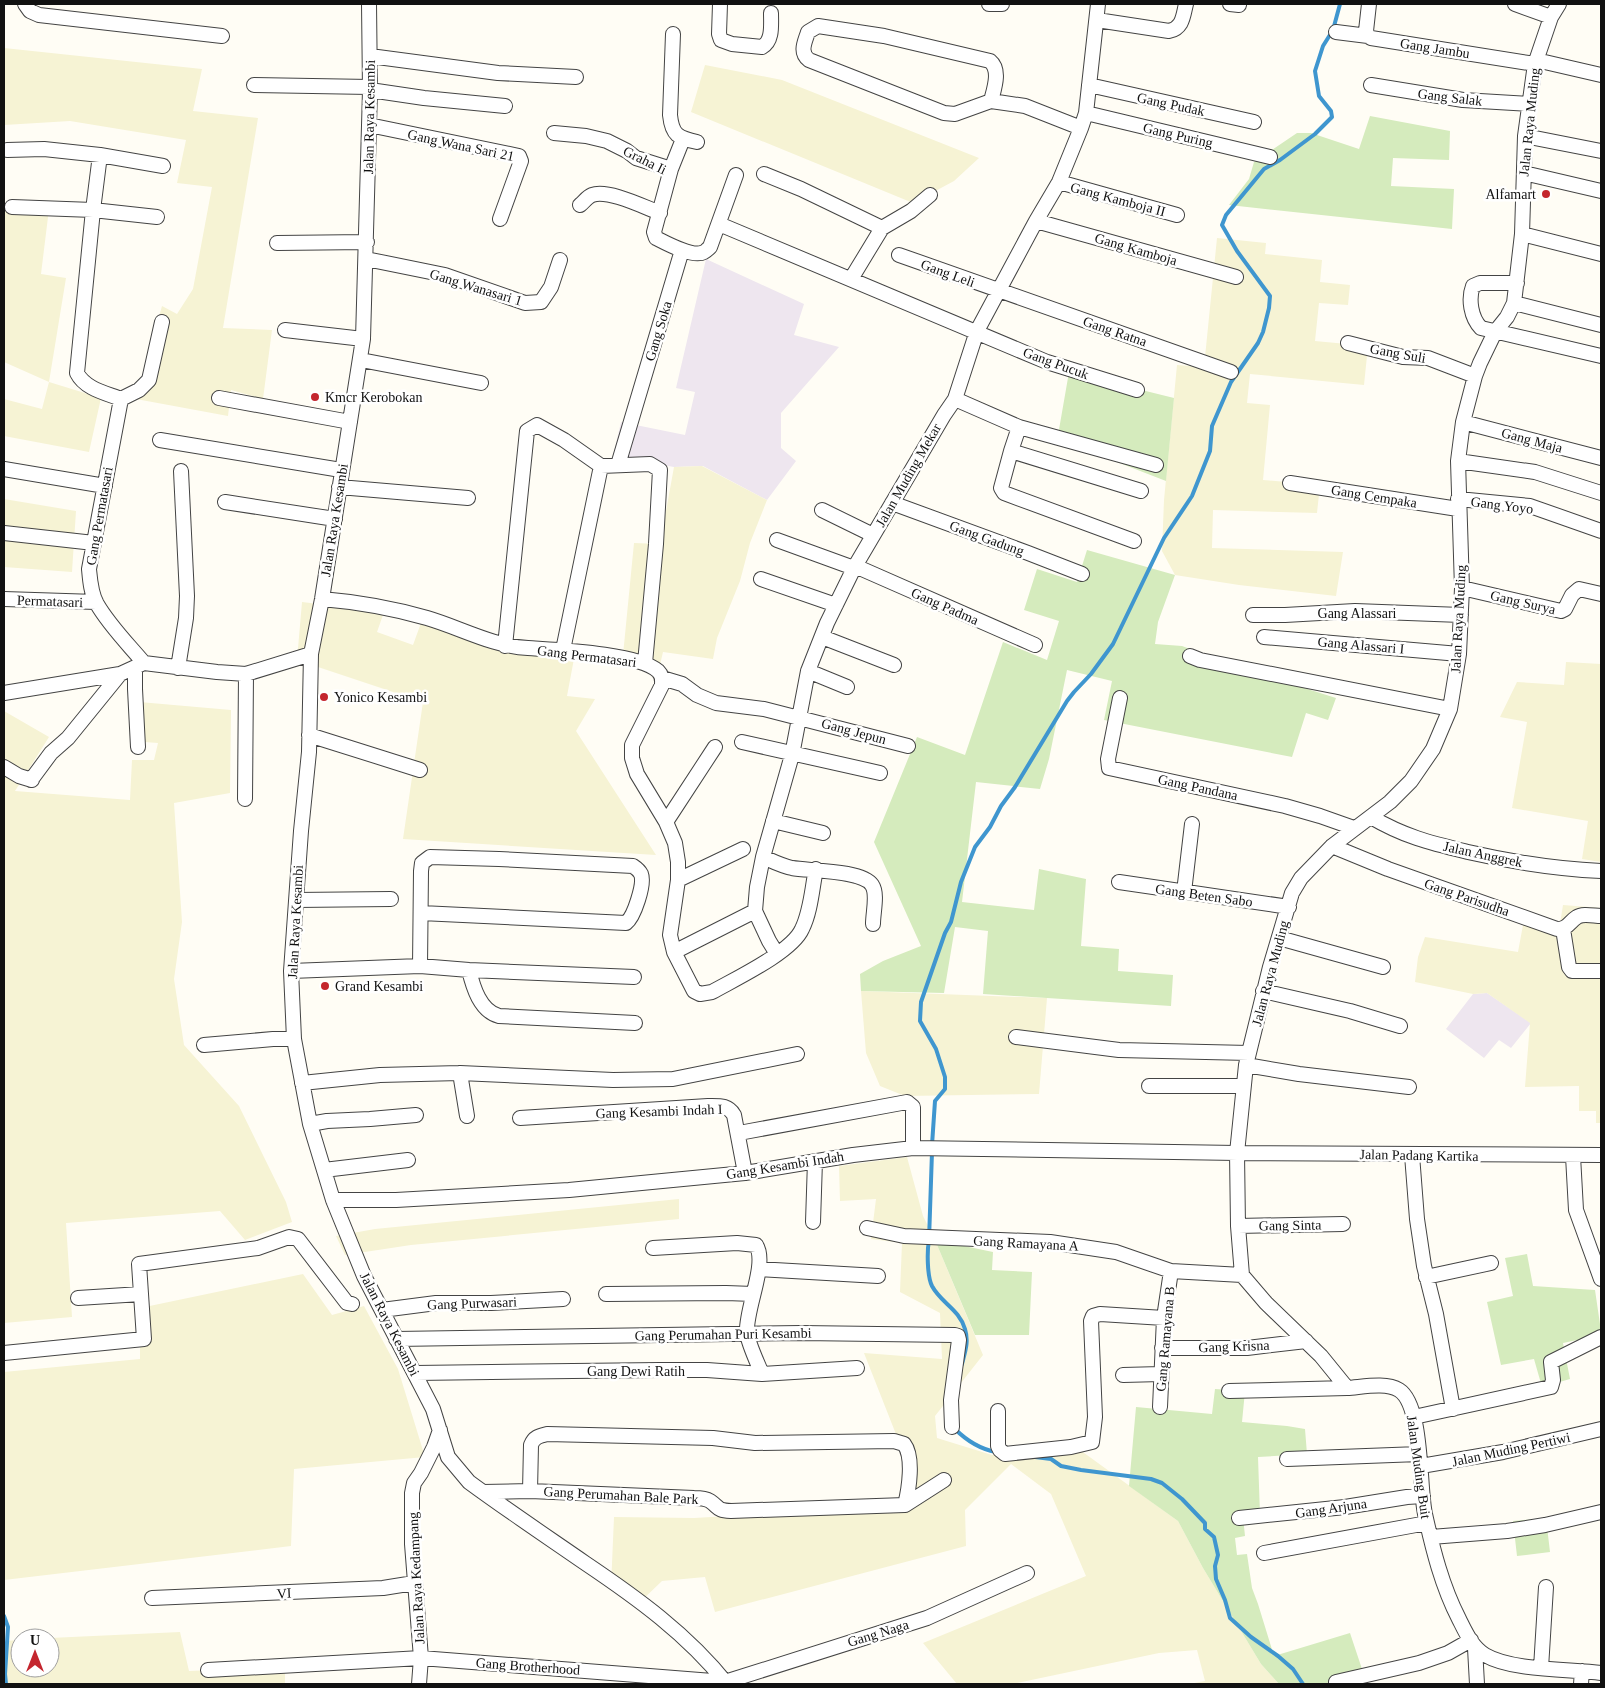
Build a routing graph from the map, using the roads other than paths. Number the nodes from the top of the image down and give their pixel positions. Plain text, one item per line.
1 (25, 4) edge
2 (369, 4) edge
3 (720, 4) edge
4 (989, 4) edge
5 (1002, 4) edge
6 (1098, 4) edge
7 (1186, 4) edge
8 (1368, 4) edge
9 (1515, 4) edge
10 (1559, 4) edge
11 (771, 14) dead end
12 (1551, 17) junction
13 (1097, 20) junction
14 (1336, 32) dead end
15 (673, 34) dead end
16 (222, 36) dead end
17 (1368, 36) junction
18 (370, 56) junction
19 (1536, 62) junction
20 (1601, 75) edge
21 (576, 77) dead end
22 (254, 85) dead end
23 (1089, 85) junction
24 (1372, 85) dead end
25 (370, 88) junction
26 (991, 101) junction
27 (1530, 104) junction
28 (505, 106) dead end
29 (1086, 113) junction
30 (1254, 122) dead end
31 (368, 125) junction
32 (1081, 128) junction
33 (554, 133) dead end
34 (1525, 136) junction
35 (682, 139) junction
36 (697, 142) dead end
37 (8, 150) dead end
38 (1601, 151) edge
39 (100, 155) junction
40 (1270, 157) dead end
41 (163, 166) dead end
42 (672, 170) junction
43 (1524, 173) junction
44 (764, 174) dead end
45 (736, 175) dead end
46 (1059, 182) junction
47 (1601, 191) edge
48 (930, 196) dead end
49 (580, 205) dead end
50 (12, 207) dead end
51 (93, 210) junction
52 (660, 213) junction
53 (1177, 215) dead end
54 (157, 217) dead end
55 (500, 219) dead end
56 (1036, 220) junction
57 (719, 224) junction
58 (882, 228) junction
59 (1522, 234) junction
60 (367, 242) junction
61 (277, 243) dead end
62 (682, 250) junction
63 (1601, 254) edge
64 (899, 256) dead end
65 (366, 259) junction
66 (560, 260) dead end
67 (1236, 277) dead end
68 (851, 279) junction
69 (1517, 283) junction
70 (998, 291) junction
71 (1514, 304) junction
72 (162, 322) dead end
73 (1601, 325) edge
74 (284, 330) dead end
75 (977, 331) junction
76 (1490, 331) junction
77 (363, 339) junction
78 (1348, 343) dead end
79 (1601, 356) edge
80 (361, 360) junction
81 (1231, 372) dead end
82 (1475, 376) junction
83 (481, 383) dead end
84 (1136, 390) dead end
85 (219, 398) dead end
86 (122, 399) junction
87 (955, 399) junction
88 (350, 422) junction
89 (1463, 422) junction
90 (1019, 427) junction
91 (160, 440) dead end
92 (1011, 451) junction
93 (1601, 458) edge
94 (1458, 461) junction
95 (618, 465) junction
96 (1156, 465) dead end
97 (601, 466) junction
98 (4, 469) edge
99 (341, 470) junction
100 (181, 471) dead end
101 (1290, 483) dead end
102 (105, 486) junction
103 (339, 487) junction
104 (1141, 491) dead end
105 (1601, 493) edge
106 (468, 498) dead end
107 (225, 502) dead end
108 (892, 503) junction
109 (1458, 504) junction
110 (822, 510) dead end
111 (335, 519) junction
112 (1601, 531) edge
113 (4, 533) edge
114 (873, 535) junction
115 (776, 540) dead end
116 (1134, 541) dead end
117 (94, 543) junction
118 (854, 567) junction
119 (1082, 574) dead end
120 (761, 579) dead end
121 (1462, 588) junction
122 (1601, 594) edge
123 (4, 599) edge
124 (322, 599) junction
125 (96, 602) junction
126 (836, 605) junction
127 (1253, 616) dead end
128 (1461, 616) junction
129 (822, 637) junction
130 (1264, 637) dead end
131 (1035, 645) dead end
132 (505, 646) junction
133 (563, 650) junction
134 (312, 654) junction
135 (1458, 654) junction
136 (1190, 656) dead end
137 (645, 664) junction
138 (894, 665) dead end
139 (139, 666) junction
140 (178, 668) junction
141 (808, 671) junction
142 (120, 674) junction
143 (246, 674) junction
144 (662, 678) junction
145 (847, 687) dead end
146 (4, 693) edge
147 (1120, 698) dead end
148 (1450, 709) junction
149 (799, 717) junction
150 (309, 735) junction
151 (742, 742) dead end
152 (908, 746) dead end
153 (138, 747) dead end
154 (715, 747) dead end
155 (792, 755) junction
156 (4, 767) edge
157 (420, 770) dead end
158 (880, 773) dead end
159 (245, 799) dead end
160 (1372, 817) junction
161 (773, 821) junction
162 (666, 822) junction
163 (1192, 824) dead end
164 (1354, 828) junction
165 (823, 833) dead end
166 (1332, 846) junction
167 (743, 849) dead end
168 (763, 857) junction
169 (816, 869) junction
170 (1601, 870) edge
171 (678, 880) junction
172 (1119, 882) dead end
173 (1184, 892) junction
174 (391, 899) dead end
175 (296, 900) junction
176 (1288, 906) junction
177 (755, 911) junction
178 (421, 913) junction
179 (1601, 916) edge
180 (873, 924) dead end
181 (1563, 929) junction
182 (1279, 938) junction
183 (674, 952) junction
184 (777, 954) junction
185 (420, 966) junction
186 (1383, 967) dead end
187 (469, 970) junction
188 (291, 971) junction
189 (1601, 971) edge
190 (634, 978) dead end
191 (1263, 991) junction
192 (635, 1024) dead end
193 (1400, 1026) dead end
194 (1016, 1037) dead end
195 (294, 1039) junction
196 (204, 1045) dead end
197 (797, 1054) dead end
198 (1248, 1059) junction
199 (460, 1073) junction
200 (302, 1083) junction
201 (1149, 1086) dead end
202 (1243, 1086) junction
203 (1409, 1087) dead end
204 (416, 1115) dead end
205 (467, 1116) dead end
206 (520, 1118) dead end
207 (310, 1124) junction
208 (739, 1133) junction
209 (913, 1148) junction
210 (1237, 1153) junction
211 (1412, 1155) junction
212 (1601, 1155) edge
213 (1573, 1156) junction
214 (408, 1160) dead end
215 (815, 1161) junction
216 (324, 1170) junction
217 (745, 1173) junction
218 (333, 1200) junction
219 (813, 1222) dead end
220 (1343, 1224) dead end
221 (1238, 1226) junction
222 (867, 1228) dead end
223 (653, 1248) dead end
224 (1491, 1263) dead end
225 (759, 1269) junction
226 (1171, 1271) junction
227 (1600, 1274) edge
228 (1242, 1275) junction
229 (878, 1276) dead end
230 (1426, 1277) junction
231 (141, 1294) junction
232 (606, 1294) dead end
233 (753, 1294) junction
234 (78, 1298) dead end
235 (563, 1299) dead end
236 (352, 1304) dead end
237 (382, 1310) junction
238 (1164, 1318) junction
239 (747, 1334) junction
240 (1601, 1337) edge
241 (396, 1339) junction
242 (1306, 1341) junction
243 (1162, 1348) junction
244 (4, 1353) edge
245 (857, 1368) dead end
246 (415, 1374) junction
247 (762, 1374) junction
248 (1161, 1374) junction
249 (1123, 1375) dead end
250 (1347, 1388) junction
251 (1229, 1390) dead end
252 (1160, 1407) dead end
253 (1453, 1409) junction
254 (998, 1411) dead end
255 (1414, 1417) junction
256 (952, 1427) dead end
257 (1601, 1429) edge
258 (440, 1430) junction
259 (448, 1457) junction
260 (1287, 1459) dead end
261 (1420, 1460) junction
262 (421, 1473) junction
263 (944, 1480) dead end
264 (530, 1491) junction
265 (483, 1492) junction
266 (1423, 1496) junction
267 (905, 1505) junction
268 (1601, 1512) edge
269 (1239, 1518) dead end
270 (1429, 1530) junction
271 (1264, 1554) dead end
272 (1027, 1573) dead end
273 (414, 1583) junction
274 (1546, 1587) dead end
275 (152, 1598) dead end
276 (1473, 1644) junction
277 (421, 1658) junction
278 (1541, 1668) junction
279 (208, 1670) dead end
280 (1601, 1673) edge
281 (1581, 1677) edge
282 (1336, 1682) dead end
283 (726, 1683) edge
284 (419, 1684) edge
285 (1478, 1684) edge

1 - 16 street
2 - 18 street, Jalan Raya Kesambi
3 - 11 street
4 - 5 street
6 - 13 street, Jalan Muding Mekar
7 - 13 street
8 - 17 street
9 - 12 street
10 - 12 street, Jalan Raya Muding
12 - 19 street, Jalan Raya Muding
13 - 23 street, Jalan Muding Mekar
14 - 17 street, Gang Jambu
15 - 35 street
17 - 19 street, Gang Jambu
18 - 21 street
18 - 25 street, Jalan Raya Kesambi
19 - 20 street, Gang Jambu
19 - 27 street, Jalan Raya Muding
22 - 25 street
23 - 29 street, Jalan Muding Mekar
23 - 30 street, Gang Pudak
24 - 27 street, Gang Salak
25 - 28 street
25 - 31 street, Jalan Raya Kesambi
26 - 26 street
26 - 32 street
27 - 34 street, Jalan Raya Muding
29 - 32 street, Jalan Muding Mekar
29 - 40 street, Gang Puring
31 - 55 street, Gang Wana Sari 21
31 - 60 street, Jalan Raya Kesambi
32 - 46 street, Jalan Muding Mekar
33 - 42 street, Graha Ii
34 - 38 street
34 - 43 street, Jalan Raya Muding
35 - 36 street
35 - 42 street
37 - 39 street
39 - 41 street
39 - 51 street
42 - 52 street, Graha Ii
43 - 47 street
43 - 59 street, Jalan Raya Muding
44 - 58 street
45 - 57 street
46 - 53 street, Gang Kamboja II
46 - 56 street, Jalan Muding Mekar
48 - 58 street
49 - 52 street
50 - 51 street
51 - 54 street
51 - 86 street
52 - 62 street, Graha Ii
56 - 67 street, Gang Kamboja
56 - 70 street, Jalan Muding Mekar
57 - 62 street
57 - 68 street
58 - 68 street
59 - 63 street
59 - 69 street, Jalan Raya Muding
60 - 61 street
60 - 65 street, Jalan Raya Kesambi
62 - 95 street, Gang Soka
64 - 70 street, Gang Leli
65 - 66 street, Gang Wanasari 1
65 - 77 street, Jalan Raya Kesambi
68 - 75 street
69 - 71 street, Jalan Raya Muding
69 - 76 street
70 - 75 street, Jalan Muding Mekar
70 - 81 street, Gang Ratna
71 - 73 street
71 - 76 street, Jalan Raya Muding
72 - 86 street
74 - 77 street
75 - 84 street, Gang Pucuk
75 - 87 street, Jalan Muding Mekar
76 - 79 street
76 - 82 street, Jalan Raya Muding
77 - 80 street, Jalan Raya Kesambi
78 - 82 street, Gang Suli
80 - 83 street
80 - 88 street, Jalan Raya Kesambi
82 - 89 street, Jalan Raya Muding
85 - 88 street
86 - 102 street, Gang Permatasari
87 - 90 street
87 - 108 street, Jalan Muding Mekar
88 - 99 street, Jalan Raya Kesambi
89 - 93 street, Gang Maja
89 - 94 street, Jalan Raya Muding
90 - 92 street
90 - 96 street
91 - 99 street
92 - 104 street
92 - 116 street
94 - 105 street
94 - 109 street, Jalan Raya Muding
95 - 97 street
95 - 137 street
97 - 132 street
97 - 133 street
98 - 102 street
99 - 103 street, Jalan Raya Kesambi
100 - 140 street
101 - 109 street, Gang Cempaka
102 - 117 street, Gang Permatasari
103 - 106 street
103 - 111 street, Jalan Raya Kesambi
107 - 111 street
108 - 114 street, Jalan Muding Mekar
108 - 119 street, Gang Gadung
109 - 112 street, Gang Yoyo
109 - 121 street, Jalan Raya Muding
110 - 114 street
111 - 124 street, Jalan Raya Kesambi
113 - 117 street
114 - 118 street, Jalan Muding Mekar
115 - 118 street, Gang Padma
117 - 125 street, Gang Permatasari
118 - 126 street, Jalan Muding Mekar
118 - 131 street, Gang Padma
120 - 126 street
121 - 122 street, Gang Surya
121 - 128 street, Jalan Raya Muding
123 - 125 street, Permatasari
124 - 132 street, Gang Permatasari
124 - 134 street, Jalan Raya Kesambi
125 - 139 street, Gang Permatasari
126 - 129 street, Jalan Muding Mekar
127 - 128 street, Gang Alassari
128 - 135 street, Jalan Raya Muding
129 - 138 street
129 - 141 street, Jalan Muding Mekar
130 - 135 street, Gang Alassari I
132 - 133 street, Gang Permatasari
133 - 137 street, Gang Permatasari
134 - 143 street
134 - 150 street, Jalan Raya Kesambi
135 - 148 street, Jalan Raya Muding
136 - 148 street
137 - 144 street, Gang Permatasari
139 - 140 street
139 - 142 street
139 - 153 street
140 - 143 street
141 - 145 street
141 - 149 street, Jalan Muding Mekar
142 - 146 street
142 - 156 street
143 - 159 street
144 - 149 street, Gang Permatasari
144 - 162 street
147 - 164 street, Gang Pandana
148 - 160 street, Jalan Raya Muding
149 - 152 street, Gang Jepun
149 - 155 street, Jalan Muding Mekar
150 - 157 street
150 - 175 street, Jalan Raya Kesambi
151 - 155 street
154 - 162 street
155 - 158 street
155 - 161 street, Jalan Muding Mekar
160 - 164 street, Jalan Raya Muding
160 - 170 street, Jalan Anggrek
161 - 165 street
161 - 168 street, Jalan Muding Mekar
162 - 171 street
163 - 173 street
164 - 166 street, Jalan Raya Muding
166 - 176 street, Jalan Raya Muding
166 - 181 street, Gang Parisudha
167 - 171 street
168 - 169 street
168 - 177 street, Jalan Muding Mekar
169 - 180 street
169 - 184 street
171 - 183 street
172 - 173 street, Gang Beten Sabo
173 - 176 street, Gang Beten Sabo
174 - 175 street
175 - 188 street, Jalan Raya Kesambi
176 - 182 street, Jalan Raya Muding
177 - 183 street
177 - 184 street
178 - 178 street
178 - 185 street
179 - 181 street
181 - 189 street
182 - 186 street
182 - 191 street, Jalan Raya Muding
183 - 184 street
185 - 187 street
185 - 188 street
187 - 190 street
187 - 192 street
188 - 195 street, Jalan Raya Kesambi
191 - 193 street
191 - 198 street, Jalan Raya Muding
194 - 198 street
195 - 196 street
195 - 200 street, Jalan Raya Kesambi
197 - 199 street
198 - 202 street, Jalan Raya Muding
198 - 203 street
199 - 200 street
199 - 205 street
200 - 207 street, Jalan Raya Kesambi
201 - 202 street
202 - 210 street, Jalan Raya Muding
204 - 207 street
206 - 208 street, Gang Kesambi Indah I
207 - 216 street, Jalan Raya Kesambi
208 - 209 street
208 - 217 street, Gang Kesambi Indah I
209 - 210 street, Gang Kesambi Indah
209 - 215 street, Gang Kesambi Indah
210 - 211 street, Jalan Padang Kartika
210 - 221 street
211 - 213 street, Jalan Padang Kartika
211 - 230 street
212 - 213 street, Jalan Padang Kartika
213 - 227 street
214 - 216 street
215 - 217 street, Gang Kesambi Indah
215 - 219 street
216 - 218 street, Jalan Raya Kesambi
217 - 218 street, Gang Kesambi Indah
218 - 237 street, Jalan Raya Kesambi
220 - 221 street, Gang Sinta
221 - 228 street
222 - 226 street, Gang Ramayana A
223 - 225 street
224 - 230 street
225 - 229 street
225 - 233 street
226 - 228 street, Gang Ramayana A
226 - 238 street, Gang Ramayana B
228 - 242 street
230 - 253 street
231 - 234 street
231 - 236 street
231 - 244 street
232 - 233 street
233 - 239 street
235 - 237 street, Gang Purwasari
237 - 241 street, Jalan Raya Kesambi
238 - 243 street, Gang Ramayana B
238 - 254 street
239 - 241 street, Gang Perumahan Puri Kesambi
239 - 247 street
239 - 256 street, Gang Perumahan Puri Kesambi
240 - 253 street
241 - 246 street, Jalan Raya Kesambi
242 - 243 street, Gang Krisna
242 - 250 street
243 - 248 street, Gang Ramayana B
245 - 247 street, Gang Dewi Ratih
246 - 247 street, Gang Dewi Ratih
246 - 258 street, Jalan Raya Kesambi
248 - 249 street
248 - 252 street, Gang Ramayana B
250 - 251 street, Jalan Muding Buit
250 - 255 street, Jalan Muding Buit
253 - 255 street
255 - 261 street, Jalan Muding Buit
257 - 261 street, Jalan Muding Pertiwi
258 - 259 street, Jalan Raya Kesambi
258 - 262 street, Jalan Raya Kedampang
259 - 262 street
259 - 265 street, Jalan Raya Kesambi
260 - 261 street, Jalan Muding Pertiwi
261 - 266 street, Jalan Muding Buit
262 - 273 street, Jalan Raya Kedampang
263 - 267 street
264 - 265 street, Gang Perumahan Bale Park
264 - 267 street, Gang Perumahan Bale Park
264 - 267 street
265 - 283 street, Jalan Raya Kesambi
266 - 269 street, Gang Arjuna
266 - 270 street, Jalan Muding Buit
268 - 270 street
270 - 271 street
270 - 276 street, Jalan Muding Buit
272 - 283 street, Gang Naga
273 - 275 street, VI
273 - 277 street, Jalan Raya Kedampang
274 - 278 street
276 - 278 street
276 - 282 street
276 - 285 street
277 - 279 street, Gang Brotherhood
277 - 283 street, Gang Brotherhood
277 - 284 street, Jalan Raya Kedampang
278 - 281 street
280 - 281 street

